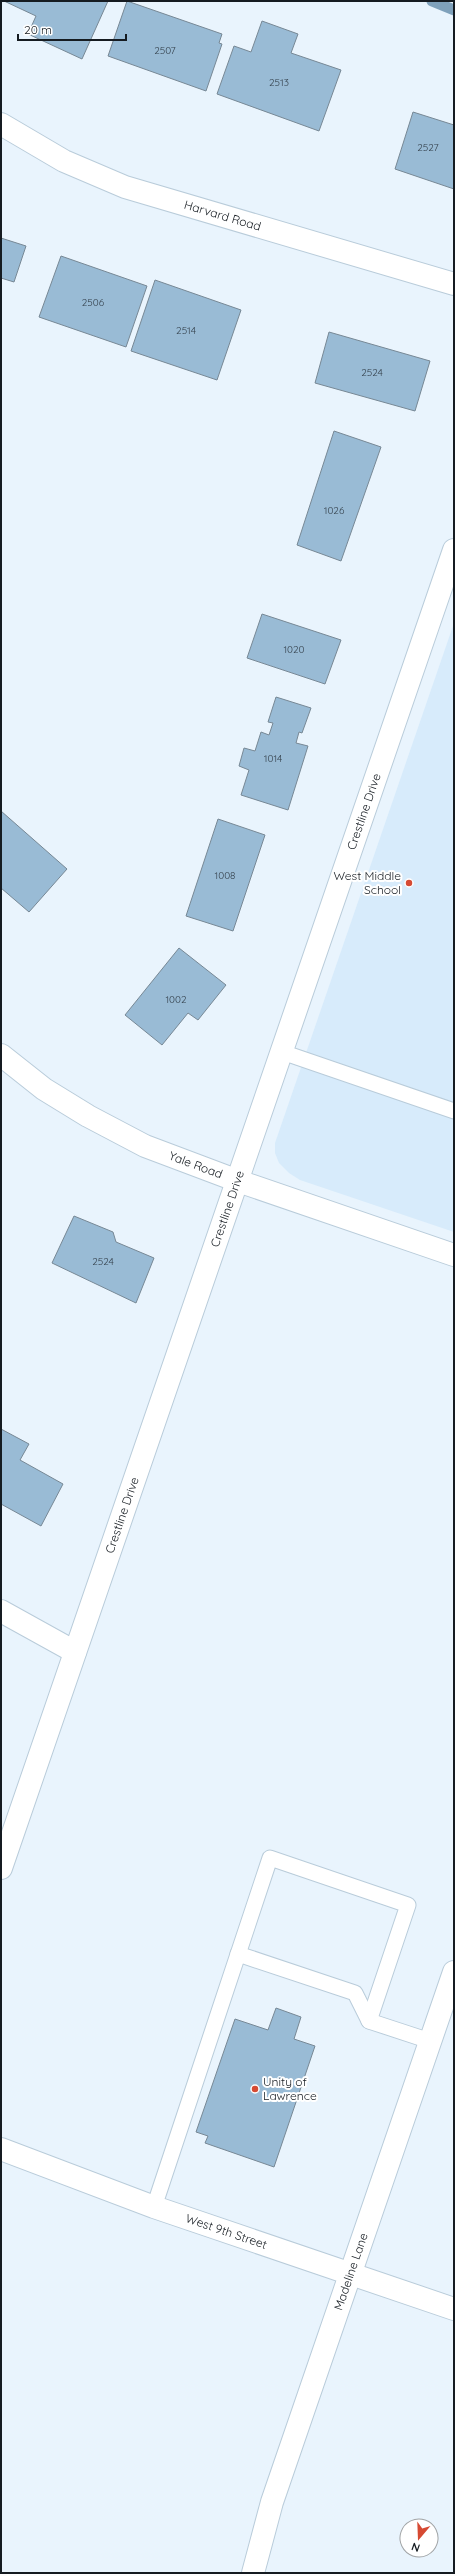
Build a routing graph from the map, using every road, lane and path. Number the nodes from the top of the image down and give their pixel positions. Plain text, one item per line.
1 (1, 124) edge
2 (454, 284) edge
3 (454, 550) edge
4 (282, 1052) junction
5 (1, 1054) edge
6 (454, 1111) edge
7 (238, 1181) junction
8 (454, 1255) edge
9 (1, 1610) edge
10 (75, 1652) junction
11 (1, 1868) edge
12 (238, 1954) junction
13 (454, 1972) edge
14 (369, 2022) junction
15 (430, 2041) junction
16 (1, 2149) edge
17 (154, 2207) junction
18 (350, 2274) junction
19 (454, 2309) edge
20 (253, 2573) edge

1 - 2 street, Harvard Road
3 - 4 street, Crestline Drive
4 - 6 lane
4 - 7 street, Crestline Drive
5 - 7 street, Yale Road
7 - 8 street, Yale Road
7 - 10 street, Crestline Drive
9 - 10 street
10 - 11 street, Crestline Drive
12 - 14 lane
12 - 14 lane
12 - 17 lane
13 - 15 street, Madeline Lane
14 - 15 lane
15 - 18 street, Madeline Lane
16 - 17 street, West 9th Street
17 - 18 street, West 9th Street
18 - 19 street, West 9th Street
18 - 20 street, Madeline Lane

